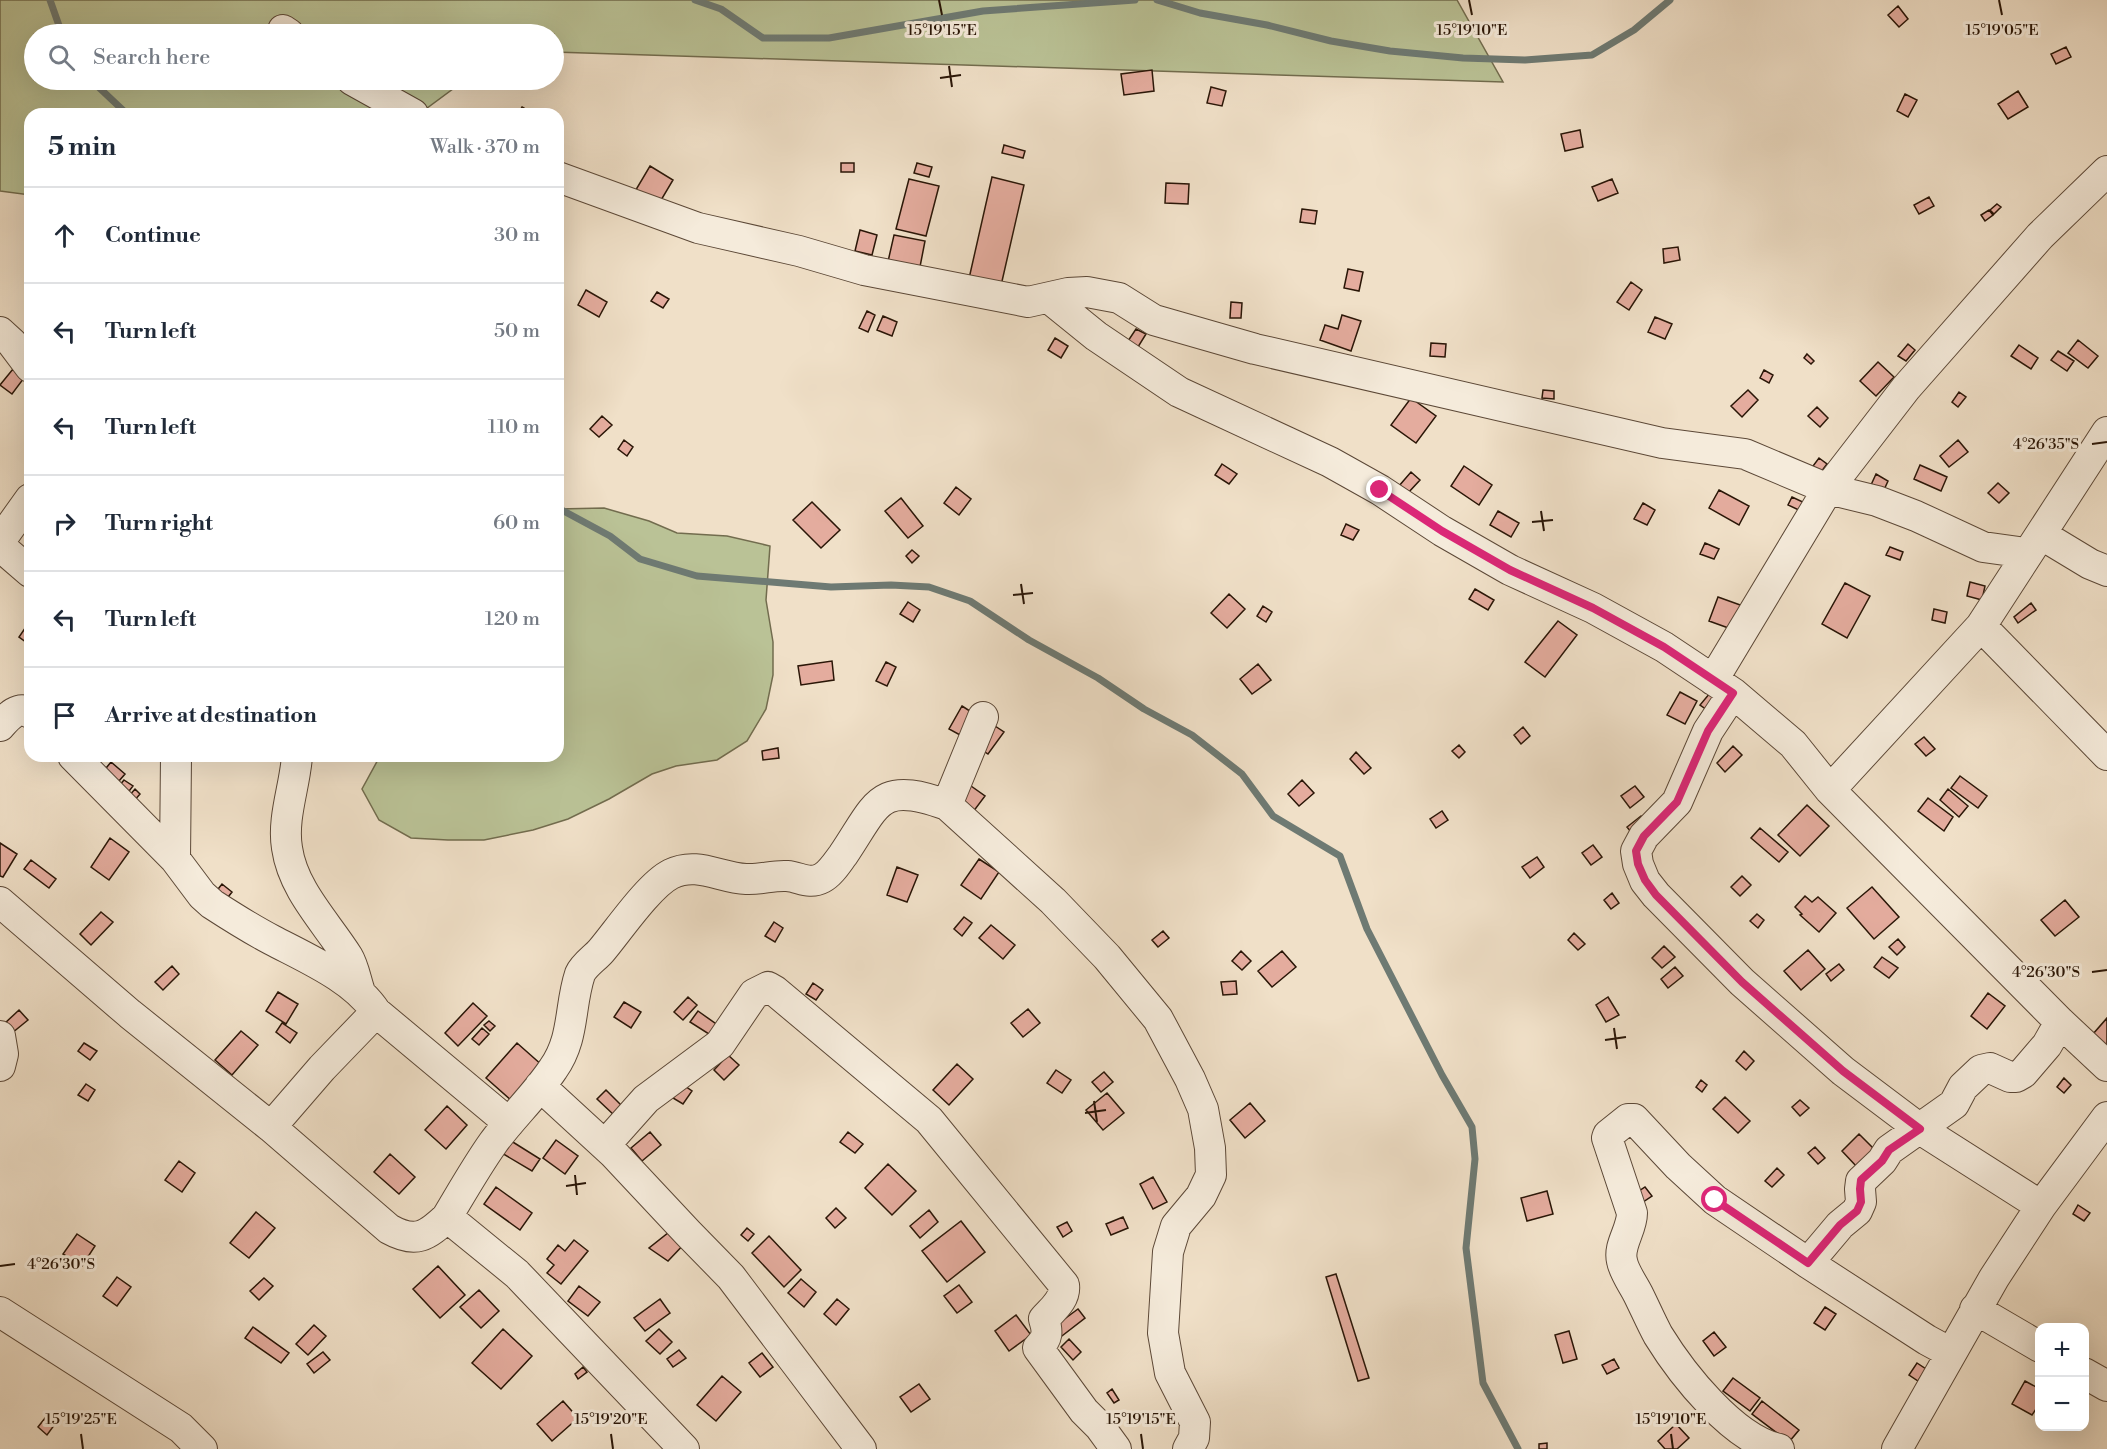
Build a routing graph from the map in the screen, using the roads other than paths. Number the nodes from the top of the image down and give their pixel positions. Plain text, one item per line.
1 (370, 90) edge
2 (402, 108) edge
3 (2105, 176) edge
4 (564, 179) edge
5 (1049, 298) junction
6 (0, 332) edge
7 (24, 359) edge
8 (2107, 432) edge
9 (1828, 489) junction
10 (24, 507) edge
11 (0, 541) edge
12 (2034, 545) junction
13 (0, 546) edge
14 (24, 567) edge
15 (2107, 572) edge
16 (1981, 626) junction
17 (1723, 686) junction
18 (24, 710) edge
19 (983, 717) dead end
20 (0, 726) edge
21 (2107, 755) edge
22 (79, 762) edge
23 (176, 762) edge
24 (297, 762) edge
25 (1830, 790) junction
26 (947, 805) junction
27 (175, 860) junction
28 (0, 902) edge
29 (368, 1002) junction
30 (2060, 1022) junction
31 (0, 1036) edge
32 (0, 1066) edge
33 (2107, 1066) edge
34 (540, 1086) junction
35 (2107, 1117) edge
36 (509, 1123) junction
37 (271, 1127) junction
38 (1920, 1129) junction
39 (605, 1144) junction
40 (2041, 1206) junction
41 (447, 1216) junction
42 (1808, 1263) junction
43 (1975, 1309) junction
44 (0, 1312) edge
45 (2035, 1344) edge
46 (1951, 1353) junction
47 (2089, 1375) edge
48 (2107, 1386) edge
49 (202, 1449) edge
50 (684, 1449) edge
51 (861, 1449) edge
52 (1116, 1449) edge
53 (1188, 1449) edge
54 (1779, 1449) edge
55 (1897, 1449) edge

1 - 2 street
3 - 9 street
4 - 5 street
5 - 9 street
5 - 17 street
6 - 7 street
8 - 12 street
9 - 12 street
9 - 17 street
10 - 11 street
12 - 15 street
12 - 16 street
13 - 14 street
16 - 21 street
16 - 25 street
17 - 25 street
17 - 38 street
18 - 20 street
19 - 26 street
22 - 27 street
23 - 27 street
24 - 29 street
25 - 30 street
26 - 34 street
26 - 53 street
27 - 29 street
28 - 37 street
29 - 36 street
29 - 37 street
30 - 33 street
30 - 38 street
31 - 32 street
34 - 36 street
34 - 39 street
35 - 40 street
36 - 41 street
37 - 41 street
38 - 40 street
38 - 42 street
39 - 51 street
39 - 52 street
40 - 43 street
41 - 50 street
42 - 46 street
42 - 54 street
43 - 45 street
43 - 46 street
44 - 49 street
46 - 55 street
47 - 48 street

